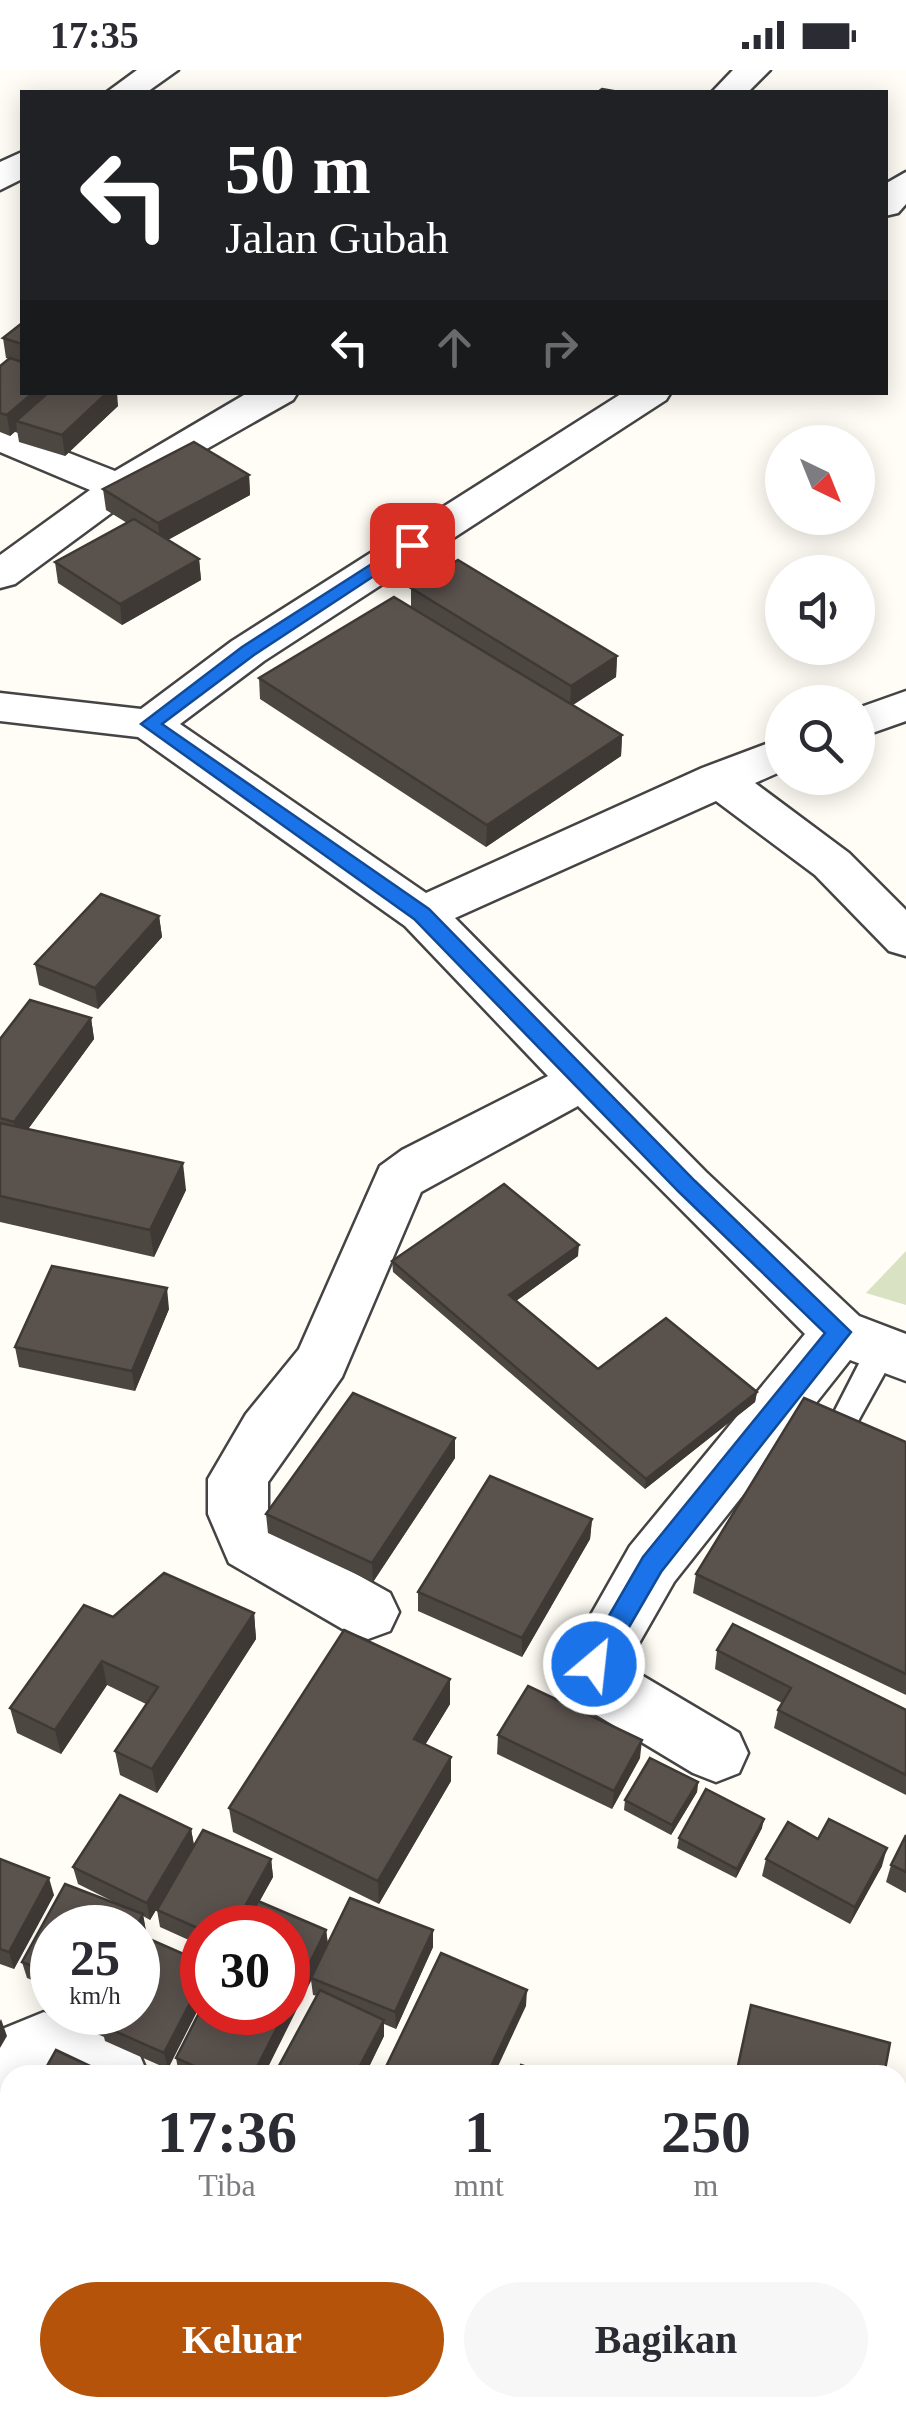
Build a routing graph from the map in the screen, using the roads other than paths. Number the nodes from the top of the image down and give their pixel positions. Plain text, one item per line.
1 (161, 70) edge
2 (753, 70) edge
3 (127, 90) edge
4 (731, 90) edge
5 (906, 183) edge
6 (888, 203) edge
7 (274, 395) edge
8 (647, 395) edge
9 (0, 438) edge
10 (118, 488) junction
11 (0, 575) edge
12 (906, 705) edge
13 (0, 707) edge
14 (875, 717) edge
15 (150, 724) junction
16 (765, 760) edge
17 (718, 778) junction
18 (422, 914) junction
19 (906, 939) edge
20 (582, 1080) junction
21 (876, 1346) edge
22 (906, 1458) edge
23 (368, 1612) dead end
24 (716, 1753) dead end
25 (13, 2065) edge
26 (89, 2065) edge

1 - 3 street
2 - 4 street
5 - 6 street
7 - 10 street
8 - 15 street
9 - 10 street
10 - 11 street
12 - 14 street
13 - 15 street
15 - 18 street
16 - 17 street
17 - 18 street
17 - 19 street
18 - 20 street
20 - 21 street
20 - 23 street
21 - 22 lane
21 - 24 street
25 - 26 street

